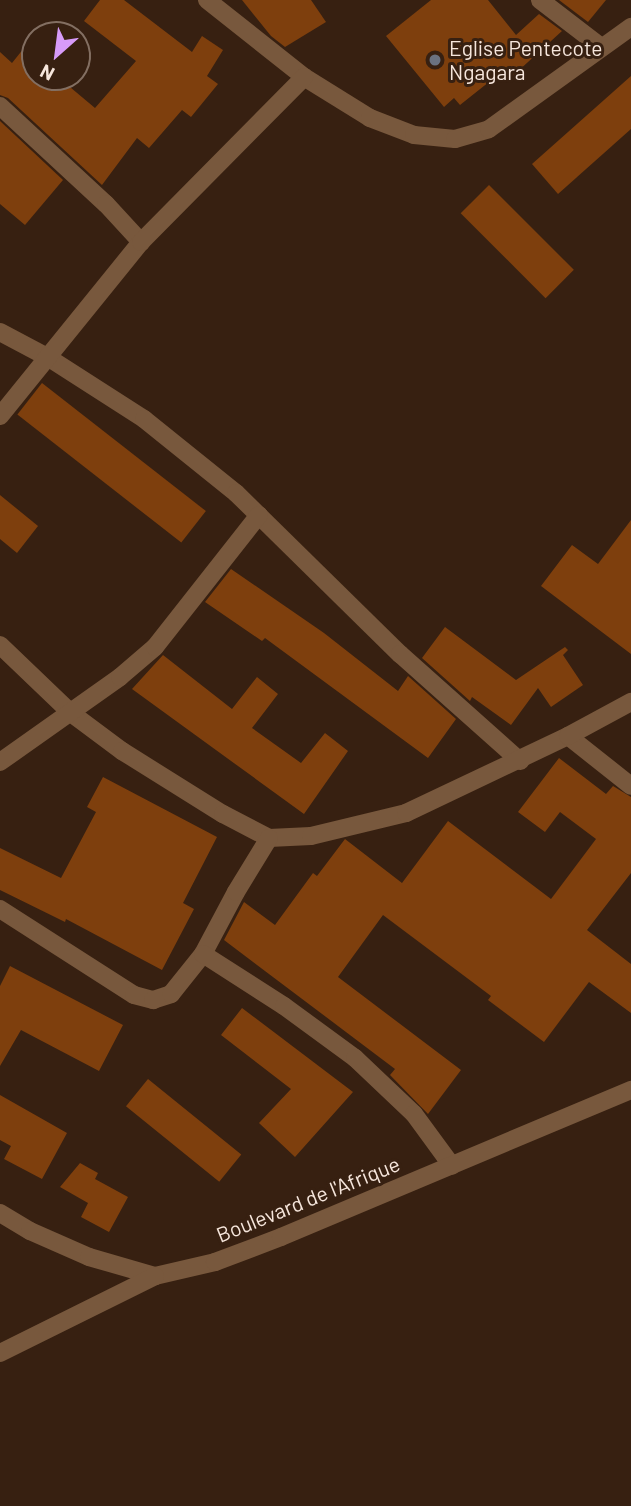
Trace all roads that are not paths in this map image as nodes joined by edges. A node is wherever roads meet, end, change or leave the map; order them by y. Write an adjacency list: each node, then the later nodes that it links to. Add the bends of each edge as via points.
1 (207, 0): 5 (street)
2 (540, 0): 4 (street)
3 (631, 27): 4 (street)
4 (601, 47): 5 (street, via 489,129 455,139 414,135 370,118)
5 (304, 77): 7 (street)
6 (0, 106): 7 (street)
7 (141, 242): 9 (street)
8 (0, 332): 9 (street)
9 (49, 358): 10 (street); 11 (street, via 144,419)
10 (0, 416)
11 (259, 515): 14 (street, via 155,647); 16 (street, via 400,654)
12 (0, 645): 14 (street)
13 (631, 702): 15 (street)
14 (71, 713): 17 (street); 19 (street, via 145,765)
15 (568, 736): 16 (street); 18 (street)
16 (520, 761): 19 (street, via 406,813 310,836)
17 (0, 762)
18 (631, 786)
19 (269, 838): 21 (street)
20 (0, 909): 21 (street, via 134,995 153,1000 171,994)
21 (204, 954): 23 (street, via 355,1058 414,1115)
22 (631, 1090): 23 (street, Boulevard de l'Afrique)
23 (452, 1166): 25 (street, Boulevard de l'Afrique, via 215,1262)
24 (0, 1213): 25 (street, Boulevard de l'Afrique, via 89,1257)
25 (155, 1276): 26 (street)
26 (0, 1353)

